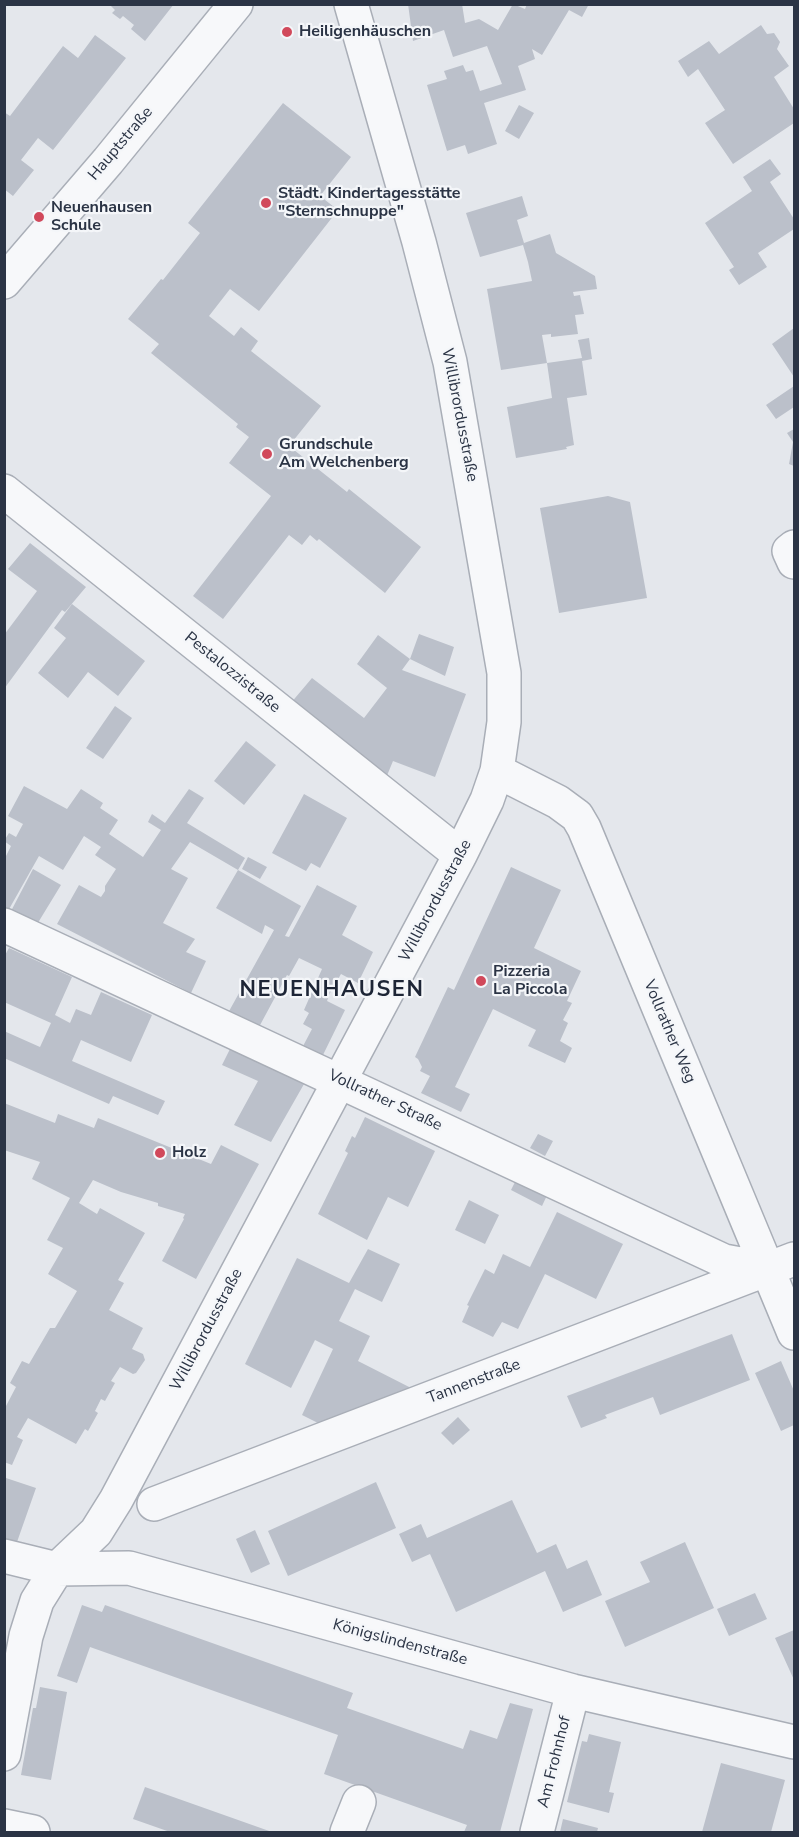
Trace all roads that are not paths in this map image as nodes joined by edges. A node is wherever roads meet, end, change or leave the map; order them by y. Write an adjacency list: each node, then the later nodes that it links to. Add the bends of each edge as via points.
1 (236, 4): 3 (street, Hauptstraße, via 108,161)
2 (351, 4): 5 (street, Willibrordusstraße, via 450,362 504,673 504,722)
3 (7, 275)
4 (4, 491): 6 (street, Pestalozzistraße)
5 (497, 771): 6 (street, Willibrordusstraße); 9 (street, Vollrather Weg, via 558,801 577,816 584,828)
6 (460, 855): 8 (street, Willibrordusstraße)
7 (4, 925): 8 (street, Vollrather Straße)
8 (341, 1081): 9 (street, Vollrather Straße, via 724,1261); 13 (street, Willibrordusstraße, via 116,1500 96,1532)
9 (781, 1264): 10 (street, Vollrather Weg); 11 (street, Tannenstraße)
10 (795, 1333)
11 (154, 1504)
12 (4, 1556): 13 (street, Königslindenstraße)
13 (57, 1569): 14 (street, Königslindenstraße, via 129,1568); 15 (street, Willibrordusstraße, via 31,1617)
14 (573, 1690): 16 (street, Königslindenstraße); 22 (street, Am Frohnhof)
15 (9, 1701): 17 (street, Willibrordusstraße)
16 (795, 1742)
17 (4, 1754)
18 (359, 1802): 21 (street)
19 (4, 1826): 20 (street)
20 (33, 1833)
21 (347, 1833)
22 (537, 1833)

